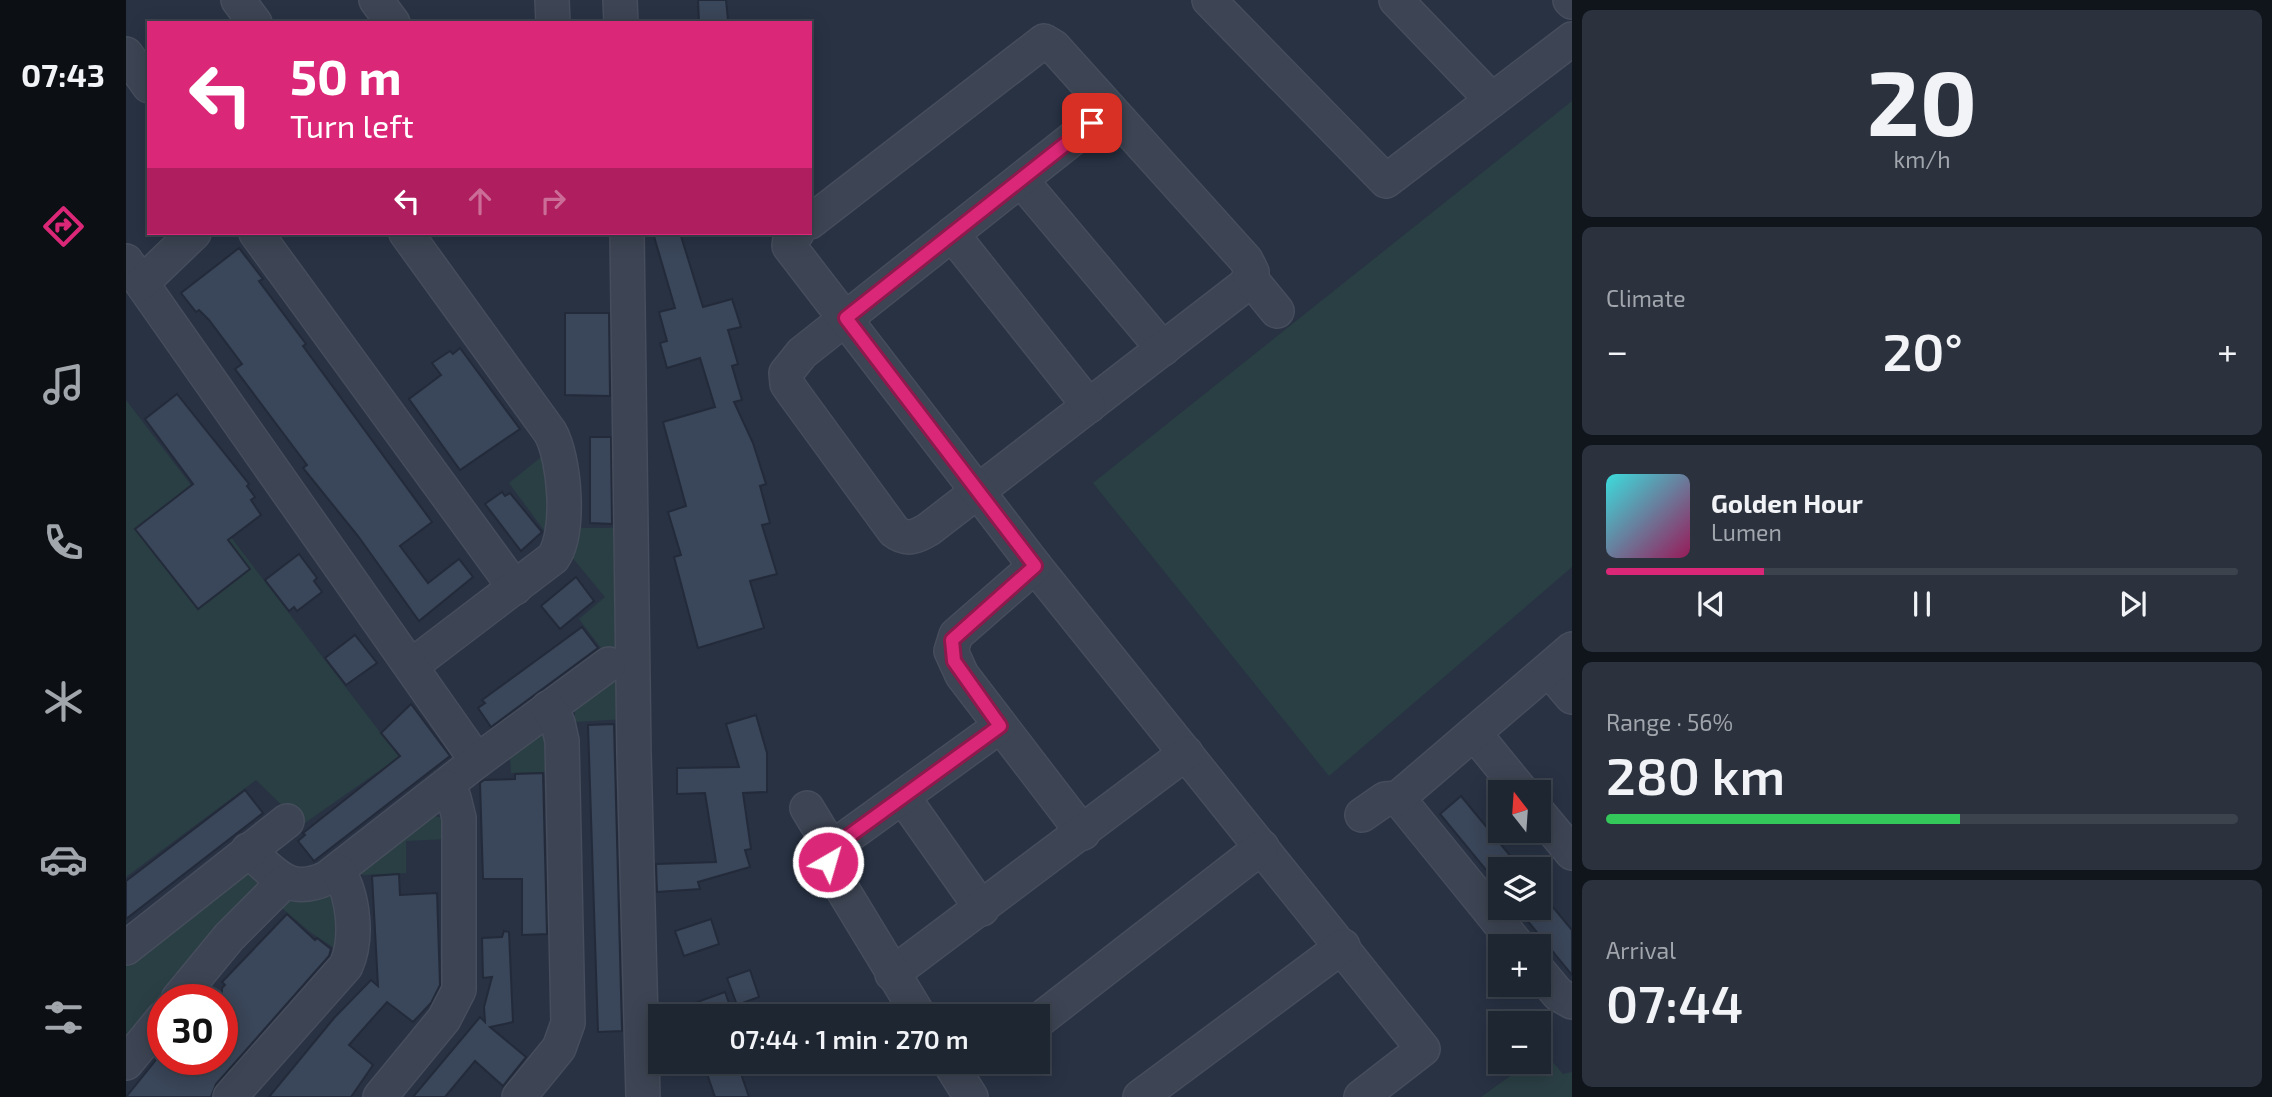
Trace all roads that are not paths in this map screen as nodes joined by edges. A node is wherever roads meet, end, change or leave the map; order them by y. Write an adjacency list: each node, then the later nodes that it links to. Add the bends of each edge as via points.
1 (238, 0): 8 (street)
2 (376, 0): 9 (street)
3 (552, 0): 10 (street)
4 (620, 0): 11 (street)
5 (1209, 0): 16 (street, via 1386,181)
6 (1396, 0): 16 (street)
7 (1068, 20): 13 (street)
8 (254, 21)
9 (392, 21)
10 (553, 21)
11 (621, 21)
12 (1572, 38): 16 (street)
13 (1041, 42): 17 (street, via 1050,43); 19 (street)
14 (126, 54): 15 (street)
15 (147, 83)
16 (1492, 100)
17 (1110, 109): 18 (street); 27 (street, via 1246,260)
18 (1021, 180): 20 (street); 30 (street)
19 (812, 220)
20 (952, 234): 29 (street); 31 (street)
21 (191, 235): 26 (street)
22 (257, 235): 34 (street)
23 (627, 235): 74 (street)
24 (794, 235): 29 (street, via 789,246)
25 (418, 237): 34 (street, via 560,453 559,547 548,563)
26 (134, 272): 37 (street)
27 (1250, 278): 28 (street); 30 (street)
28 (1276, 311)
29 (846, 318): 32 (street); 32 (street, via 792,363 786,373 787,384 894,531 902,538 920,534)
30 (1163, 349): 31 (street)
31 (1089, 405): 32 (street)
32 (977, 491): 33 (street)
33 (1035, 566): 40 (street, via 952,640 954,661); 42 (street)
34 (515, 588): 37 (street)
35 (1560, 659): 38 (street); 41 (street)
36 (609, 664): 39 (street)
37 (411, 666): 43 (street)
38 (1572, 697)
39 (548, 708): 43 (street); 73 (street, via 562,741 568,1023 559,1048)
40 (1000, 726): 46 (street); 52 (street)
41 (1474, 733): 44 (street); 47 (street)
42 (1185, 753): 52 (street); 53 (street)
43 (477, 761): 45 (street)
44 (1512, 780)
45 (445, 787): 57 (street); 72 (street, via 460,818 461,981 457,999 444,1019)
46 (903, 797): 54 (street); 59 (street)
47 (1398, 798): 49 (street, via 1385,799); 60 (street)
48 (807, 808): 54 (street)
49 (1362, 815)
50 (287, 821): 55 (street)
51 (1551, 828): 56 (street)
52 (1083, 833): 59 (street)
53 (1262, 847): 61 (street); 68 (street)
54 (832, 849): 63 (street, via 828,862 832,872)
55 (248, 850): 58 (street); 62 (street)
56 (1572, 853)
57 (338, 871): 58 (street, via 306,886); 71 (street, via 349,893 352,934 346,966)
58 (284, 882): 64 (street)
59 (982, 909): 63 (street)
60 (1509, 934)
61 (1343, 946): 75 (street); 76 (street, via 1423,1049)
62 (126, 948)
63 (892, 974): 67 (street)
64 (190, 984)
65 (1551, 986): 66 (street)
66 (1572, 1002)
67 (912, 1004)
68 (1050, 1012)
69 (147, 1037): 70 (street)
70 (126, 1063)
71 (230, 1097)
72 (380, 1097)
73 (519, 1097)
74 (643, 1097)
75 (1140, 1097)
76 (1362, 1097)

